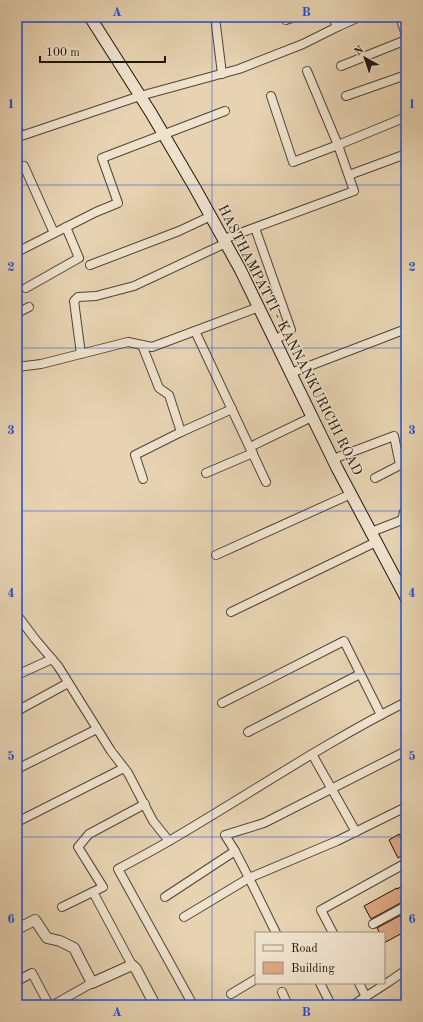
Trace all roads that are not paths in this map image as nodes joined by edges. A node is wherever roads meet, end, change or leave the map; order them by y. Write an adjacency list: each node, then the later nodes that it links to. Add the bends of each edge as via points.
1 (90, 17): 13 (main road, HASTHAMPATTI - KANNANKURICHI ROAD)
2 (215, 17): 11 (street)
3 (333, 17): 6 (street)
4 (359, 17): 6 (street)
5 (400, 17): 7 (street)
6 (337, 27): 11 (street, via 302,44)
7 (406, 32)
8 (406, 40): 9 (street)
9 (341, 66)
10 (307, 71): 20 (street)
11 (222, 74): 13 (street)
12 (406, 75): 15 (street)
13 (140, 96): 18 (street, via 21,136); 19 (main road, HASTHAMPATTI - KANNANKURICHI ROAD)
14 (271, 96): 20 (street, via 293,162)
15 (346, 96)
16 (225, 111): 19 (street)
17 (406, 117): 20 (street)
18 (17, 128)
19 (164, 135): 24 (main road, HASTHAMPATTI - KANNANKURICHI ROAD); 25 (street, via 102,158 118,202)
20 (338, 145): 23 (street)
21 (406, 154): 23 (street)
22 (24, 166): 27 (street)
23 (349, 175): 26 (street, via 354,191)
24 (211, 216): 28 (main road, HASTHAMPATTI - KANNANKURICHI ROAD); 30 (street)
25 (66, 227): 27 (street); 31 (street, via 79,258)
26 (255, 228): 28 (street); 37 (street, via 291,330)
27 (54, 233): 29 (street)
28 (225, 241): 33 (main road, HASTHAMPATTI - KANNANKURICHI ROAD); 39 (street, via 134,286 96,296 78,297 74,301)
29 (17, 252)
30 (90, 265)
31 (26, 288)
32 (29, 307): 34 (street)
33 (259, 307): 36 (street); 37 (main road, HASTHAMPATTI - KANNANKURICHI ROAD)
34 (17, 314)
35 (406, 329): 41 (street)
36 (195, 331): 38 (street, via 152,347); 42 (street)
37 (275, 340): 41 (main road, HASTHAMPATTI - KANNANKURICHI ROAD)
38 (142, 345): 39 (street, via 128,342); 44 (street, via 159,388 169,395)
39 (81, 354): 40 (street)
40 (17, 367)
41 (291, 373): 43 (main road, HASTHAMPATTI - KANNANKURICHI ROAD)
42 (232, 409): 44 (street); 45 (street)
43 (312, 417): 45 (street); 46 (main road, HASTHAMPATTI - KANNANKURICHI ROAD)
44 (181, 432): 49 (street, via 135,455)
45 (251, 450): 48 (street); 51 (street)
46 (333, 459): 47 (street, via 394,436); 52 (main road, HASTHAMPATTI - KANNANKURICHI ROAD)
47 (403, 464): 50 (street)
48 (206, 473)
49 (143, 478)
50 (375, 478)
51 (266, 482)
52 (351, 494): 55 (main road, HASTHAMPATTI - KANNANKURICHI ROAD); 56 (street)
53 (406, 511): 54 (street)
54 (404, 522): 55 (street)
55 (373, 537): 57 (main road, HASTHAMPATTI - KANNANKURICHI ROAD); 58 (street)
56 (216, 555)
57 (406, 598)
58 (231, 612)
59 (17, 615): 60 (street)
60 (52, 659): 62 (street); 63 (street)
61 (360, 674): 65 (street, via 344,641); 67 (street); 69 (street)
62 (17, 675)
63 (68, 683): 66 (street); 68 (street)
64 (406, 702): 67 (street)
65 (222, 703)
66 (17, 711)
67 (381, 715): 71 (street)
68 (97, 729): 72 (street); 73 (street)
69 (248, 732)
70 (406, 751): 74 (street)
71 (312, 754): 74 (street); 79 (street)
72 (124, 768): 75 (street); 77 (street)
73 (17, 769)
74 (332, 788): 78 (street); 80 (street, via 264,823 225,835)
75 (144, 804): 79 (street); 83 (street, via 89,834 78,847 103,887)
76 (406, 807): 78 (street)
77 (17, 822)
78 (356, 832): 82 (street)
79 (169, 841): 105 (street, via 118,869)
80 (236, 851): 82 (street); 84 (street)
81 (406, 863): 91 (street, via 321,910)
82 (249, 878): 87 (street); 90 (street)
83 (93, 892): 86 (street); 92 (street)
84 (165, 897)
85 (406, 906): 88 (street)
86 (62, 907)
87 (184, 917)
88 (373, 924)
89 (17, 929): 96 (street, via 35,920 47,938 74,948)
90 (276, 932)
91 (332, 932)
92 (132, 965): 96 (street); 104 (street)
93 (406, 970): 101 (street)
94 (255, 980): 100 (street)
95 (17, 981): 102 (street, via 32,973)
96 (92, 983): 103 (street)
97 (320, 984): 107 (street)
98 (360, 984): 101 (street)
99 (282, 992): 106 (street)
100 (231, 994)
101 (366, 997): 108 (street)
102 (49, 1005)
103 (53, 1005)
104 (155, 1005)
105 (193, 1005)
106 (288, 1005)
107 (331, 1005)
108 (353, 1005)

